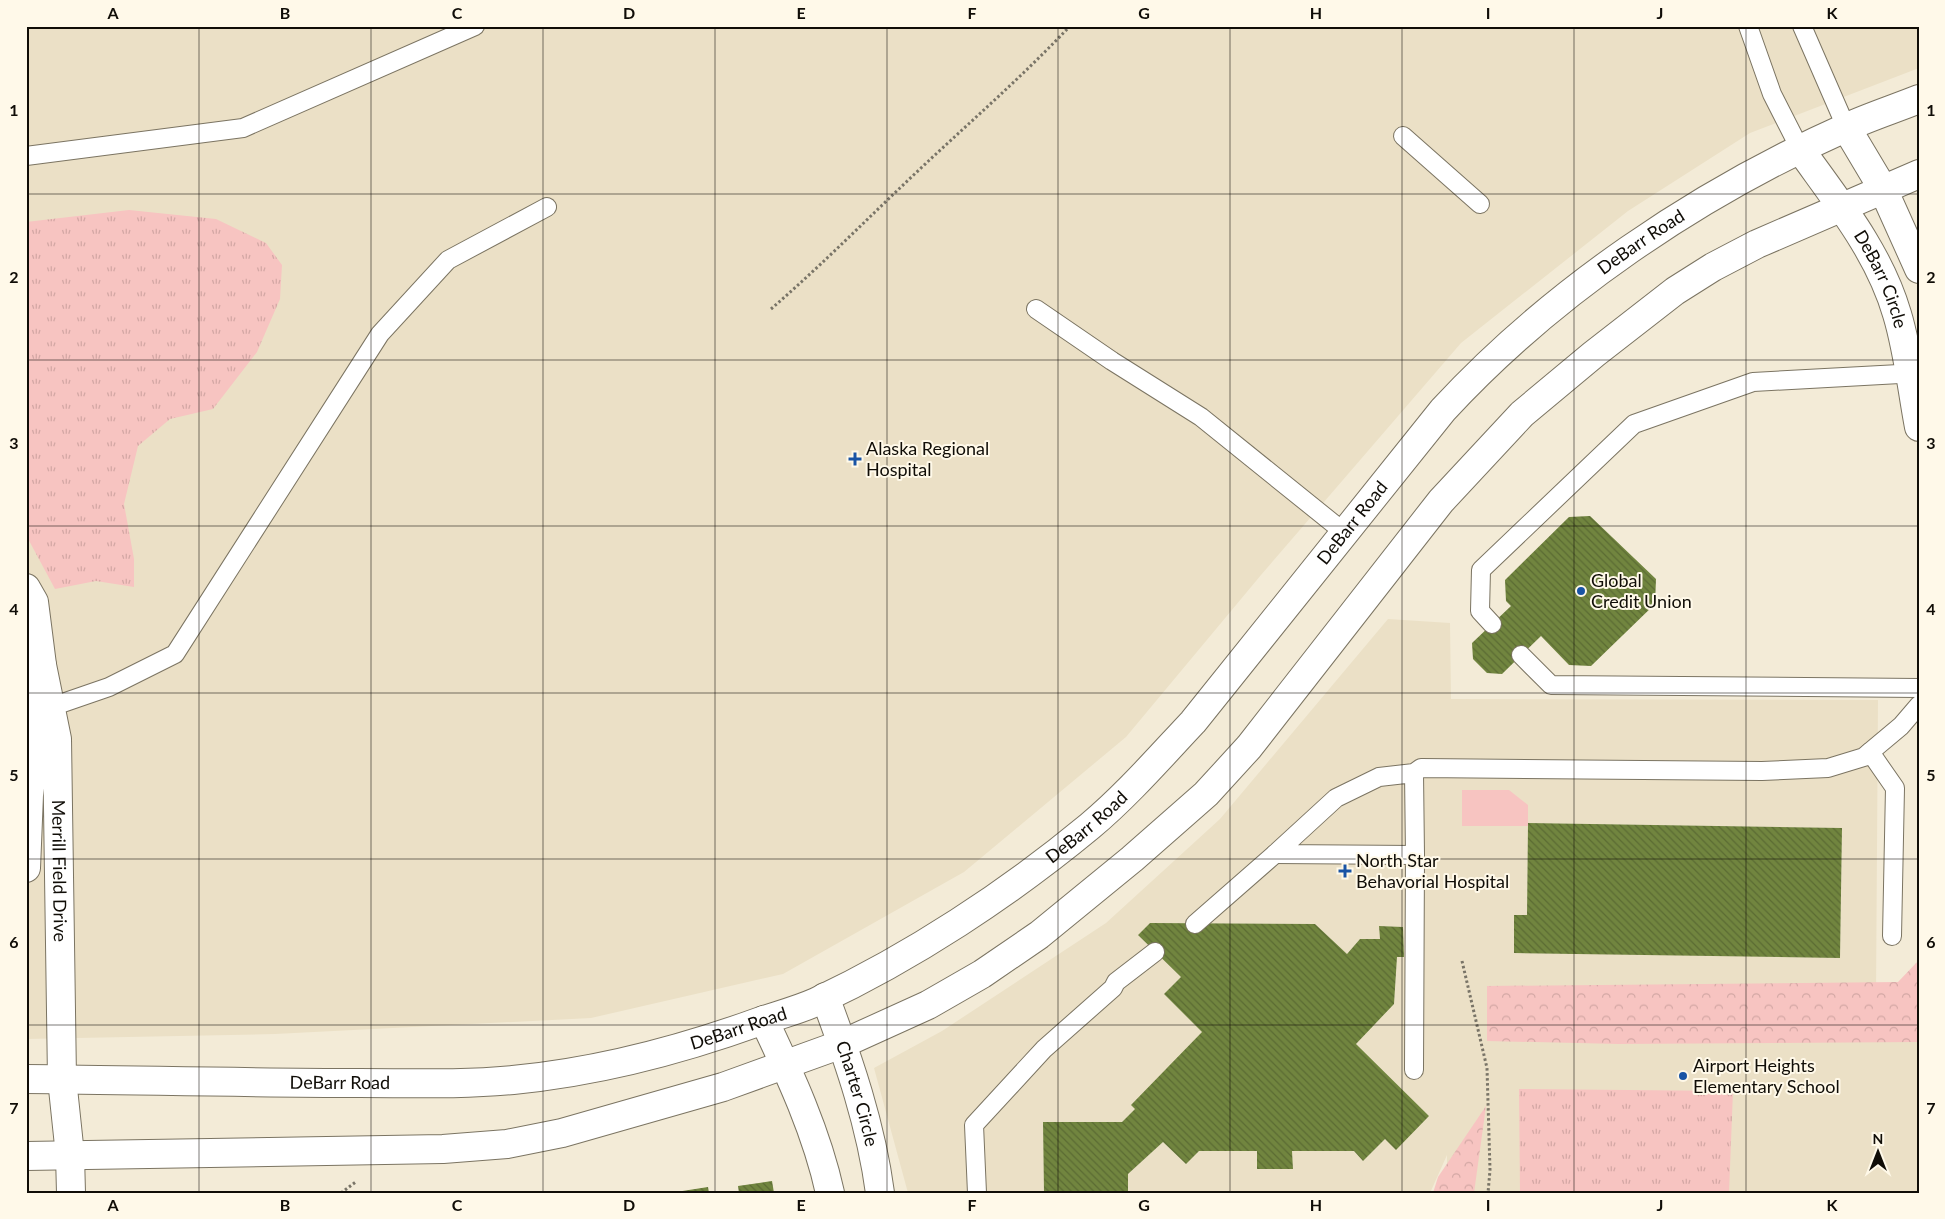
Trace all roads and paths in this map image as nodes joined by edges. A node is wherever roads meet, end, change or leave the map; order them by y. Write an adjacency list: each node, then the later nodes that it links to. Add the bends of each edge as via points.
1 (474, 26): 9 (lane, via 243,128)
2 (1070, 26): 16 (path, via 1026,72)
3 (1748, 26): 8 (lane, via 1772,94)
4 (1802, 26): 6 (lane)
5 (1919, 99): 6 (main road, DeBarr Road)
6 (1846, 127): 8 (main road, DeBarr Road); 11 (main road)
7 (1404, 136): 12 (lane)
8 (1800, 150): 14 (main road, DeBarr Circle); 20 (main road, DeBarr Road, via 1685,214 1542,314 1481,369 1443,410)
9 (26, 156)
10 (1919, 174): 11 (main road)
11 (1883, 189): 14 (main road); 15 (main road)
12 (1480, 204)
13 (547, 207): 27 (lane, via 448,260 380,334 175,654 109,687)
14 (1841, 207): 18 (main road, DeBarr Circle, via 1871,252 1884,281); 39 (main road, via 1757,244 1675,291 1522,414 1441,501 1249,747 1206,794 1039,934 982,974 928,1005)
15 (1919, 269)
16 (771, 309)
17 (1036, 309): 20 (lane, via 1201,417)
18 (1914, 373): 19 (main road, DeBarr Circle); 22 (lane, via 1753,382 1634,424 1481,570 1480,611)
19 (1919, 427)
20 (1345, 533): 37 (main road, DeBarr Road, via 1194,722 1092,824 955,924 886,966)
21 (26, 588): 24 (main road, Merrill Field Drive, via 34,602)
22 (1492, 624)
23 (1521, 655): 25 (lane, via 1551,685)
24 (42, 665): 27 (main road, Merrill Field Drive); 32 (main road, Merrill Field Drive)
25 (1919, 688)
26 (1919, 705): 28 (lane, via 1901,726)
27 (50, 707): 43 (main road, Merrill Field Drive, via 57,739)
28 (1870, 752): 29 (lane, via 1864,757 1828,768 1421,768); 34 (lane, via 1895,788)
29 (1414, 773): 30 (lane, via 1379,777 1336,798); 31 (lane)
30 (1275, 854): 31 (lane); 33 (lane)
31 (1415, 855): 41 (lane)
32 (26, 868)
33 (1195, 924)
34 (1892, 936)
35 (1155, 952): 51 (lane, via 1116,982 1044,1049 974,1124)
36 (1462, 961): 52 (path, via 1487,1068)
37 (825, 997): 38 (main road, DeBarr Road); 39 (main road, Charter Circle)
38 (764, 1020): 40 (main road); 43 (main road, DeBarr Road, via 657,1055 513,1080 270,1083)
39 (842, 1044): 40 (main road); 50 (main road, Charter Circle, via 871,1137)
40 (786, 1064): 44 (main road, via 662,1105 562,1133 507,1144 443,1149); 49 (main road)
41 (1414, 1070)
42 (26, 1079): 43 (main road, DeBarr Road)
43 (62, 1079): 44 (main road, Merrill Field Drive)
44 (70, 1155): 45 (main road); 47 (main road, Merrill Field Drive)
45 (26, 1156)
46 (360, 1179): 48 (path)
47 (71, 1193)
48 (341, 1193)
49 (830, 1193)
50 (880, 1193)
51 (977, 1193)
52 (1488, 1193)

